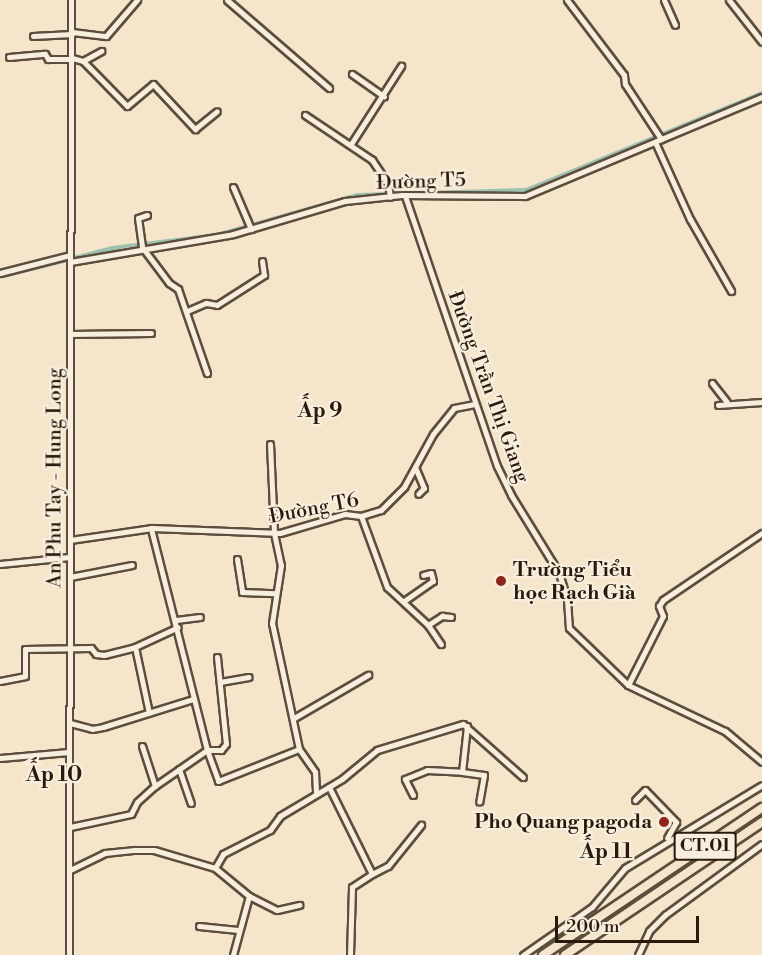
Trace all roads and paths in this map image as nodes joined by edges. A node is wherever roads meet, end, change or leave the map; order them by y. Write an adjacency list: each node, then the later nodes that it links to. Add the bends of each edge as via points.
1 (71, 0): 8 (street, An Phu Tay - Hung Long)
2 (136, 0): 8 (street, via 106,36)
3 (227, 0): 17 (street)
4 (567, 0): 22 (street, via 624,75 625,84)
5 (664, 0): 7 (street)
6 (729, 0): 10 (street)
7 (675, 25)
8 (72, 33): 9 (street); 13 (street, An Phu Tay - Hung Long)
9 (33, 36)
10 (762, 42)
11 (101, 51): 14 (street)
12 (9, 57): 13 (street, via 45,54 48,59)
13 (72, 59): 14 (street); 31 (street, An Phu Tay - Hung Long)
14 (83, 61): 20 (street, via 127,106 153,84 195,129)
15 (401, 66): 18 (street)
16 (352, 74): 18 (street)
17 (329, 88)
18 (384, 96): 24 (street)
19 (762, 97): 22 (street, Đường T5)
20 (217, 111)
21 (305, 115): 24 (street)
22 (660, 136): 23 (street, Đường T5)
23 (655, 142): 27 (street, Đường T5, via 525,196); 34 (street, via 690,219)
24 (351, 144): 26 (street, via 378,167)
25 (233, 188): 29 (street)
26 (390, 194): 27 (street, Đường T5); 29 (street, Đường T5, via 345,201)
27 (405, 196): 42 (street, Đường Trần Thị Giang)
28 (147, 215): 30 (street, via 138,218)
29 (250, 226): 30 (street, Đường T5)
30 (141, 244): 31 (street, Đường T5); 35 (street, via 169,283 176,286)
31 (70, 257): 33 (street, Đường T5); 37 (street, An Phu Tay - Hung Long)
32 (262, 261): 35 (street, via 264,275 217,305 206,303)
33 (0, 273)
34 (731, 291)
35 (187, 311): 38 (street)
36 (151, 333): 37 (street)
37 (70, 334): 51 (street, An Phu Tay - Hung Long)
38 (207, 373)
39 (712, 383): 40 (street)
40 (727, 402): 41 (street); 43 (street)
41 (762, 402)
42 (474, 404): 45 (street, Đường T6, via 454,408); 73 (street, Đường Trần Thị Giang, via 511,495 559,573 567,600 569,628)
43 (718, 405)
44 (270, 444): 49 (street)
45 (415, 467): 46 (street, via 423,488); 47 (street, Đường T6, via 405,487 381,510)
46 (418, 494)
47 (361, 516): 49 (street, Đường T6, via 345,514); 59 (street, via 385,582)
48 (151, 528): 49 (street, Đường T6); 51 (street, Đường T6); 62 (street)
49 (274, 533): 58 (street, via 281,565)
50 (762, 533): 73 (street, via 663,600 659,606 663,616)
51 (70, 540): 52 (street, An Phu Tay - Hung Long)
52 (70, 557): 54 (street); 57 (street, An Phu Tay - Hung Long)
53 (237, 559): 58 (street, via 242,592)
54 (0, 564)
55 (132, 565): 57 (street)
56 (423, 575): 59 (street, via 431,573 433,581)
57 (70, 577): 67 (street, An Phu Tay - Hung Long)
58 (275, 592): 76 (street, via 273,623)
59 (404, 601): 63 (street)
60 (200, 617): 62 (street)
61 (451, 617): 63 (street, via 442,616)
62 (176, 620): 64 (street)
63 (428, 625): 65 (street)
64 (178, 627): 66 (street); 74 (street)
65 (441, 644)
66 (135, 646): 67 (street, via 99,655 91,648); 75 (street)
67 (70, 650): 71 (street, via 25,649 24,676); 77 (street, An Phu Tay - Hung Long)
68 (217, 657): 72 (street)
69 (368, 675): 76 (street)
70 (249, 677): 72 (street)
71 (0, 681)
72 (220, 682): 81 (street, via 226,744 220,750)
73 (628, 684): 84 (street, Đường Trần Thị Giang, via 725,731)
74 (193, 699): 75 (street); 81 (street)
75 (149, 713): 77 (street, via 92,729)
76 (294, 718): 80 (street)
77 (70, 723): 82 (street, An Phu Tay - Hung Long)
78 (466, 725): 86 (street); 87 (street); 90 (street, via 377,750)
79 (142, 746): 89 (street)
80 (299, 749): 81 (street, via 220,783); 91 (street, via 315,772)
81 (207, 750): 85 (street)
82 (69, 752): 83 (street); 99 (street, An Phu Tay - Hung Long)
83 (0, 758)
84 (762, 762)
85 (179, 769): 89 (street); 95 (street)
86 (462, 772): 92 (street, via 427,770 405,779); 94 (street, via 484,775)
87 (522, 777)
88 (762, 785): 100 (street)
89 (155, 786): 99 (street, via 137,802 131,814)
90 (329, 787): 91 (street); 104 (street)
91 (316, 794): 102 (street, via 280,816 270,830 223,854)
92 (413, 795)
93 (635, 800): 100 (street, via 645,790 676,822)
94 (479, 802)
95 (190, 803)
96 (762, 807): 113 (highway, CT.01)
97 (762, 822): 114 (highway, CT.01)
98 (421, 825): 104 (street, via 388,866)
99 (70, 827): 103 (street, An Phu Tay - Hung Long)
100 (667, 839): 112 (street, via 619,873 592,907)
101 (762, 844): 115 (street, via 665,915 649,931)
102 (214, 868): 103 (street, via 154,850 135,850 105,853); 105 (street)
103 (70, 870): 109 (street, An Phu Tay - Hung Long)
104 (372, 874): 111 (street, via 352,887)
105 (249, 896): 106 (street, via 277,910); 108 (street)
106 (299, 905)
107 (199, 926): 108 (street)
108 (238, 930): 110 (street)
109 (69, 955)
110 (233, 955)
111 (350, 955)
112 (523, 955)
113 (543, 955)
114 (565, 955)
115 (638, 955)

